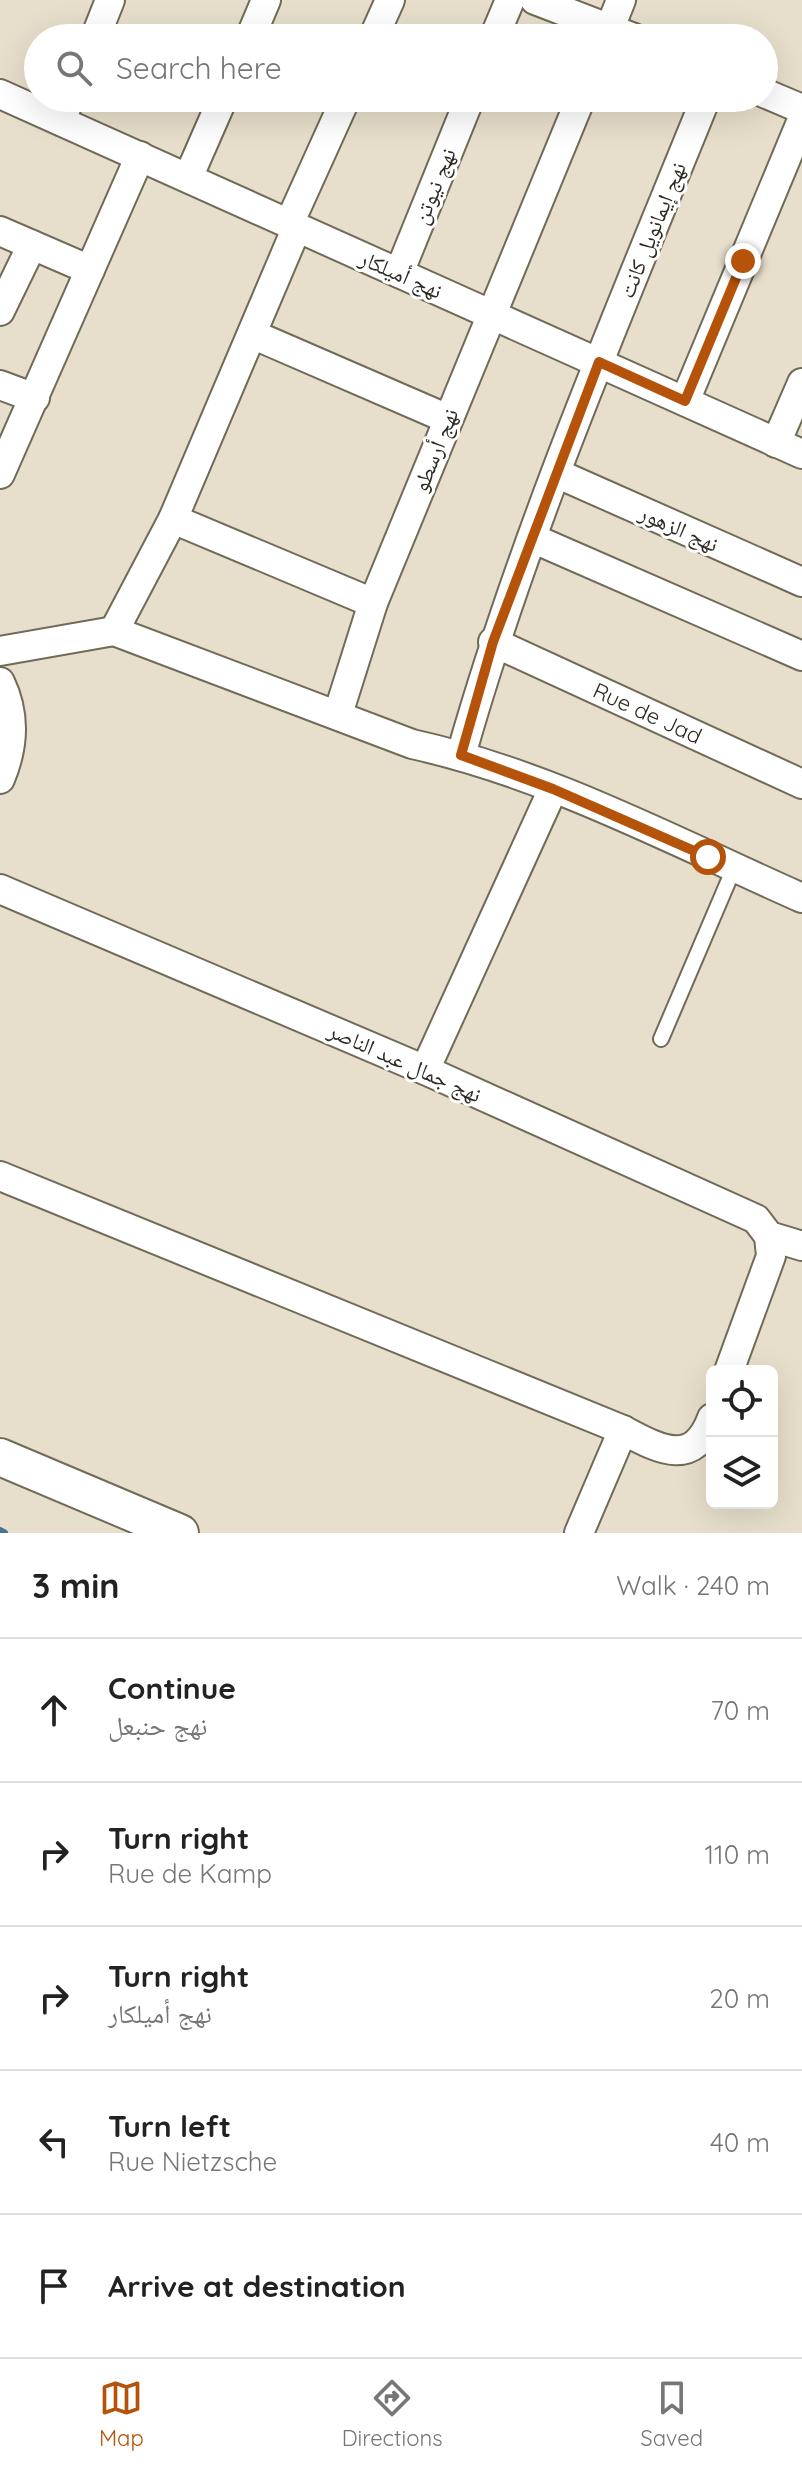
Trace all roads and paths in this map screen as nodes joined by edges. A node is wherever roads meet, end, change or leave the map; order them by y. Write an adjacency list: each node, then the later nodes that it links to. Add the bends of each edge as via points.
1 (110, 0): 7 (street)
2 (266, 0): 8 (street)
3 (390, 0): 9 (street)
4 (510, 0): 10 (street)
5 (535, 0): 11 (street)
6 (621, 0): 12 (street)
7 (101, 24)
8 (256, 24)
9 (379, 24)
10 (500, 24)
11 (591, 24)
12 (618, 24)
13 (0, 94): 15 (street, نهج أميلكار)
14 (778, 99): 16 (street)
15 (24, 100)
16 (802, 109)
17 (69, 112): 24 (street, نهج أميلكار)
18 (217, 112): 25 (street)
19 (340, 112): 26 (street)
20 (464, 112): 30 (street, نهج نيوتن)
21 (575, 112): 32 (street, نهج أرسطو)
22 (700, 112): 34 (street, نهج إيمانويل كانت)
23 (802, 120): 38 (street)
24 (140, 156): 25 (street, نهج أميلكار); 29 (street)
25 (188, 178): 26 (street, نهج أميلكار)
26 (293, 226): 30 (street, نهج أميلكار); 33 (street)
27 (0, 231): 28 (street)
28 (32, 245): 29 (street); 31 (street)
29 (90, 270): 37 (street)
30 (399, 273): 32 (street, نهج أميلكار)
31 (0, 311)
32 (490, 314): 34 (street, نهج أميلكار); 39 (street, نهج أرسطو)
33 (252, 334): 39 (street); 43 (street)
34 (599, 362): 38 (street, نهج أميلكار); 41 (street, نهج إيمانويل كانت)
35 (802, 383): 40 (street)
36 (0, 385): 37 (street)
37 (35, 398): 42 (street)
38 (685, 401): 40 (street, نهج أميلكار)
39 (448, 419): 46 (street, نهج أرسطو)
40 (789, 448)
41 (556, 473): 44 (street, نهج إيمانويل كانت); 45 (street, نهج الزهور)
42 (0, 475)
43 (173, 519): 46 (street); 47 (street)
44 (532, 538): 48 (street, نهج إيمانويل كانت); 50 (street)
45 (802, 582)
46 (373, 603): 52 (street, نهج أرسطو)
47 (114, 631): 49 (street); 52 (street)
48 (493, 642): 53 (street, نهج إيمانويل كانت); 55 (street, Rue de Jad)
49 (0, 651)
50 (802, 656)
51 (0, 682): 54 (street, via 11,709 12,752)
52 (338, 714): 53 (street, via 412,744)
53 (461, 755): 56 (street)
54 (0, 779)
55 (802, 784)
56 (553, 789): 57 (street); 61 (street)
57 (734, 868): 59 (street); 60 (lane)
58 (0, 889): 61 (street, نهج جمال عبد الناصر)
59 (802, 898)
60 (661, 1039)
61 (425, 1070): 63 (street, نهج جمال عبد الناصر, via 756,1219)
62 (0, 1176): 66 (street)
63 (769, 1236): 64 (street, نهج جمال عبد الناصر); 65 (street, via 771,1256)
64 (802, 1246)
65 (731, 1365)
66 (623, 1430): 67 (street, via 662,1450 685,1450); 70 (street)
67 (706, 1434)
68 (0, 1457): 69 (street)
69 (180, 1533)
70 (579, 1533)

